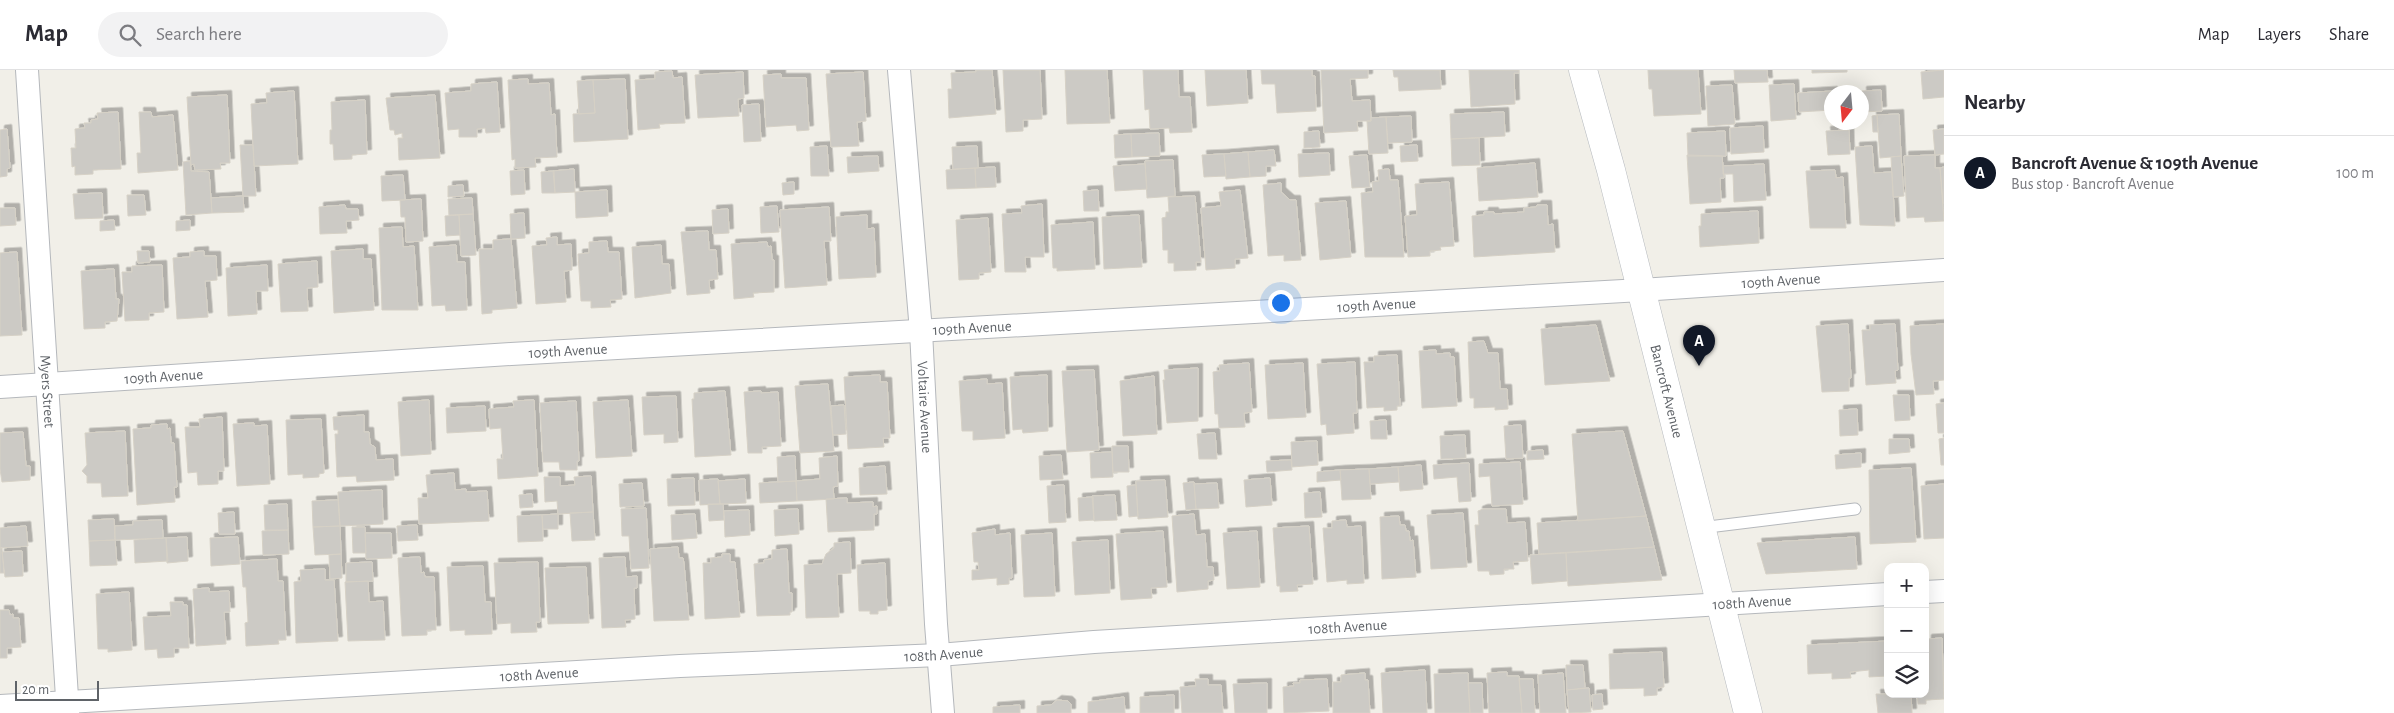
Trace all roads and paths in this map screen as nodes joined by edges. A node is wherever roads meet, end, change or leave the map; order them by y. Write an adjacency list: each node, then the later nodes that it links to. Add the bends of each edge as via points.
1 (27, 70): 7 (street, Myers Street)
2 (899, 70): 6 (street, Voltaire Avenue)
3 (1583, 70): 5 (main road, Bancroft Avenue)
4 (1944, 270): 5 (street, 109th Avenue)
5 (1640, 290): 6 (street, 109th Avenue); 10 (main road, Bancroft Avenue)
6 (921, 331): 7 (street, 109th Avenue); 15 (street, Voltaire Avenue)
7 (47, 384): 8 (street, 109th Avenue); 17 (street, Myers Street)
8 (0, 387)
9 (1855, 508): 10 (lane)
10 (1700, 528): 14 (main road, Bancroft Avenue)
11 (1944, 591): 12 (street)
12 (1929, 592)
13 (1884, 594): 14 (street, 108th Avenue)
14 (1720, 605): 15 (street, 108th Avenue, via 1094,642); 19 (main road, Bancroft Avenue)
15 (938, 655): 17 (street, 108th Avenue, via 680,666); 18 (street, Voltaire Avenue)
16 (0, 706): 17 (street, 108th Avenue)
17 (68, 708)
18 (943, 713)
19 (1748, 713)

